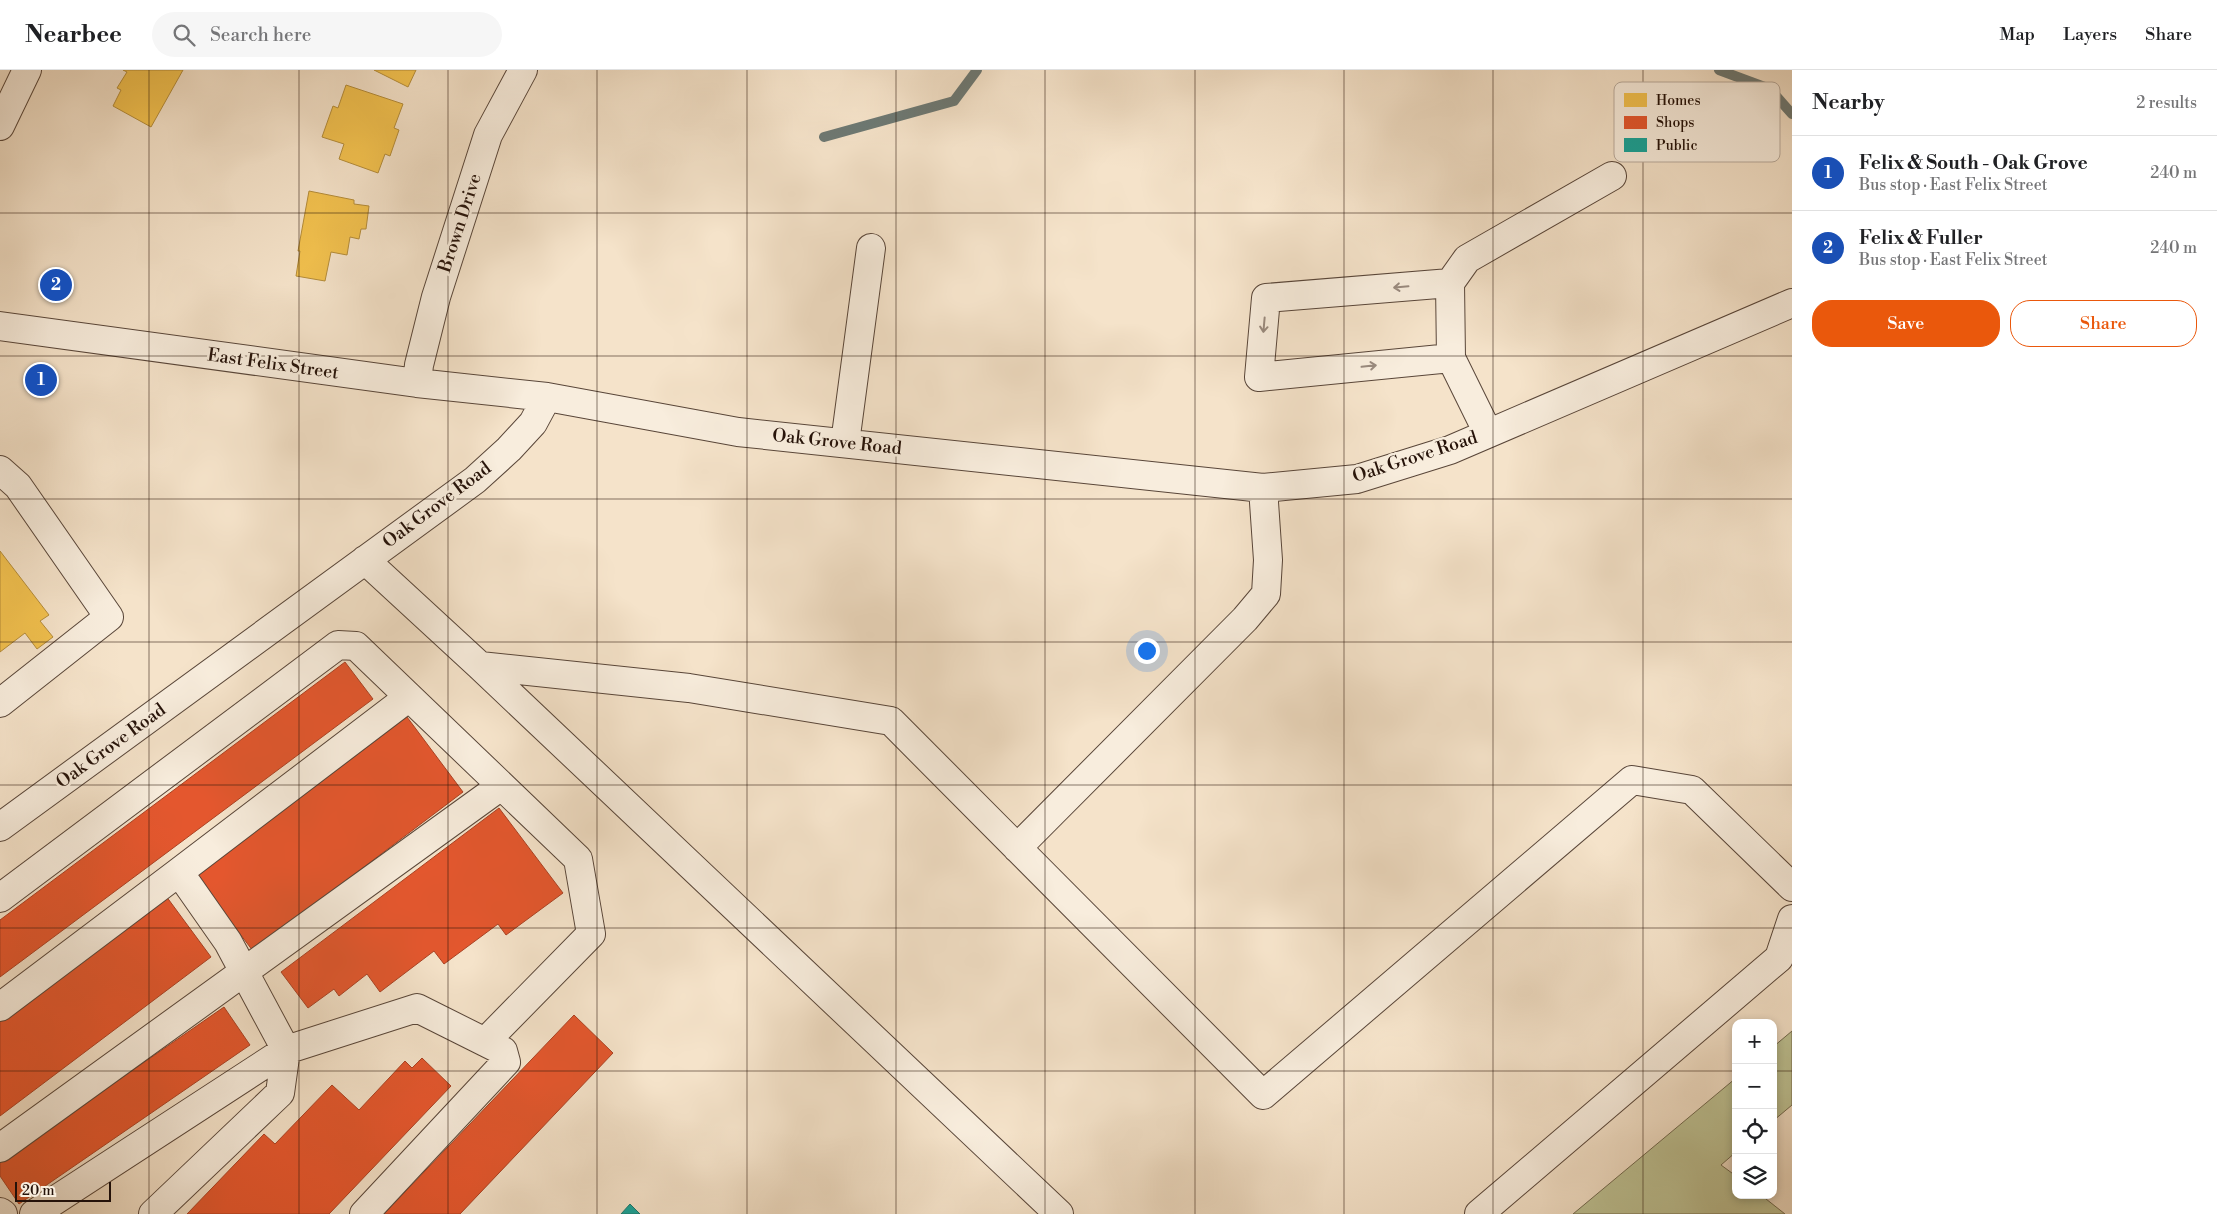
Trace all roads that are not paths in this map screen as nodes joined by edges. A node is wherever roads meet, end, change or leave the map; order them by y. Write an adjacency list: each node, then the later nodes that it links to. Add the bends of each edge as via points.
1 (27, 70): 3 (street)
2 (524, 70): 10 (street, Brown Drive, via 488,136 436,297)
3 (0, 126)
4 (1612, 176): 6 (street, via 1467,259)
5 (871, 248): 13 (street)
6 (1450, 283): 9 (street); 9 (street, one-way to 9, via 1266,298 1259,377)
7 (1792, 304): 12 (street, Oak Grove Road)
8 (0, 326): 10 (street, East Felix Street)
9 (1451, 358): 12 (street)
10 (417, 383): 11 (street, East Felix Street)
11 (547, 396): 13 (street, Oak Grove Road, via 738,432); 16 (street, Oak Grove Road, via 533,423 475,480)
12 (1488, 433): 15 (street, Oak Grove Road, via 1450,450 1357,479)
13 (845, 443): 15 (street, Oak Grove Road)
14 (0, 470): 19 (street, via 18,486 109,617)
15 (1264, 488): 22 (street, via 1268,560 1266,594 1245,619)
16 (365, 560): 17 (street); 21 (street, Oak Grove Road)
17 (480, 666): 22 (street, via 689,688 891,721); 37 (street)
18 (409, 697): 20 (street); 23 (street); 25 (street, via 356,646 338,645)
19 (0, 703)
20 (501, 786): 27 (street); 29 (street, via 578,859 591,934)
21 (0, 827)
22 (1017, 848): 24 (street, via 1263,1095 1632,780 1692,790)
23 (179, 872): 27 (street, via 228,942); 28 (street)
24 (1792, 887)
25 (0, 898)
26 (1792, 918): 38 (street, via 1779,958)
27 (244, 973): 30 (street); 31 (street)
28 (0, 1007)
29 (486, 1042): 30 (street, via 417,1008); 36 (street, via 503,1051 506,1062)
30 (286, 1050): 34 (street); 35 (street, via 280,1093)
31 (0, 1148)
32 (0, 1212): 33 (street)
33 (4, 1214)
34 (34, 1214)
35 (153, 1214)
36 (364, 1214)
37 (1059, 1214)
38 (1479, 1214)

